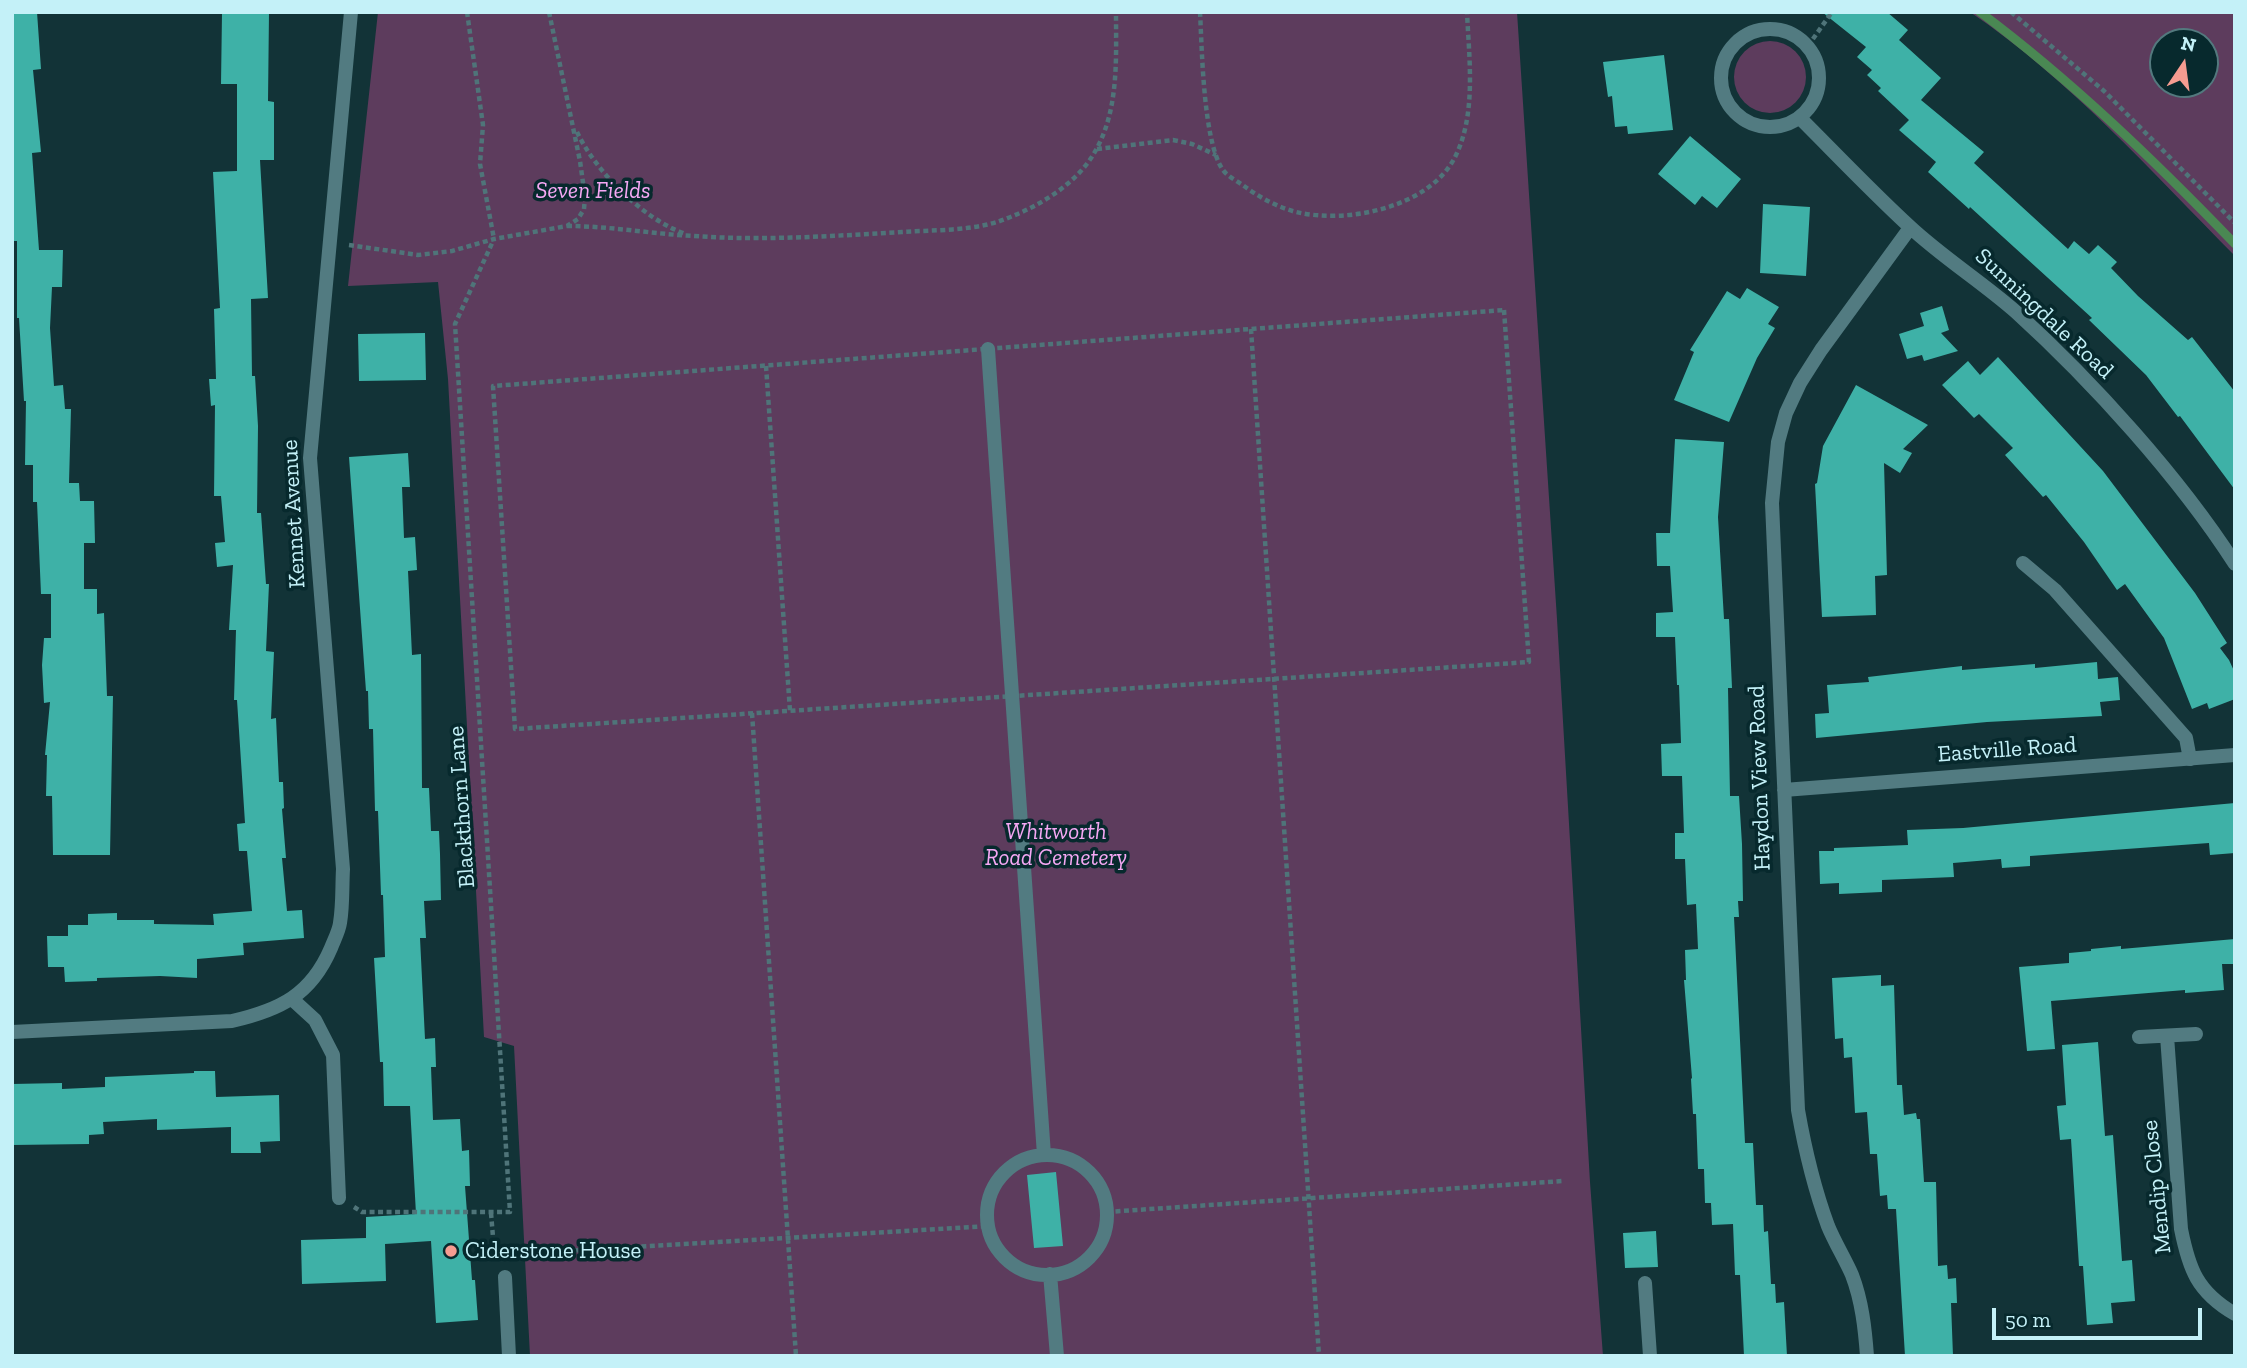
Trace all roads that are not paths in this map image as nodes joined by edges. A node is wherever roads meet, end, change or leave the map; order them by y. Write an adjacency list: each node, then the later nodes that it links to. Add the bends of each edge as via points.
1 (351, 12): 10 (street, Kennet Avenue, via 310,457 342,907 340,926 327,956 312,982)
2 (1800, 118): 2 (street, via 1813,103 1819,84 1819,68 1808,46 1783,30 1758,30 1733,45 1725,58 1721,87 1735,113 1748,122 1772,127); 3 (street, Sunningdale Road)
3 (1910, 228): 6 (street, Sunningdale Road, via 2016,312 2072,367 2181,490); 9 (street, Haydon View Road, via 1814,361 1786,413 1778,442 1772,503)
4 (988, 349): 15 (street)
5 (2023, 563): 8 (street, via 2055,590 2186,738)
6 (2235, 564)
7 (2235, 755): 8 (street, Eastville Road)
8 (2190, 759): 9 (street, Eastville Road)
9 (1784, 790): 24 (street, Haydon View Road, via 1798,1110 1815,1186 1858,1295)
10 (292, 999): 11 (street, Kennet Avenue, via 232,1021); 16 (street, via 315,1020 333,1055)
11 (12, 1032)
12 (2196, 1034): 13 (street)
13 (2167, 1036): 14 (street); 20 (street, Mendip Close, via 2187,1260 2197,1282)
14 (2139, 1037)
15 (1044, 1155): 17 (street, via 1063,1157 1094,1177 1107,1212 1097,1248 1068,1271); 17 (street, via 1009,1167 996,1181 986,1217 990,1235 1014,1265)
16 (339, 1198)
17 (1050, 1275): 22 (street)
18 (505, 1278): 21 (street)
19 (1645, 1283): 23 (street)
20 (2235, 1314)
21 (509, 1356)
22 (1057, 1356)
23 (1650, 1356)
24 (1867, 1356)

